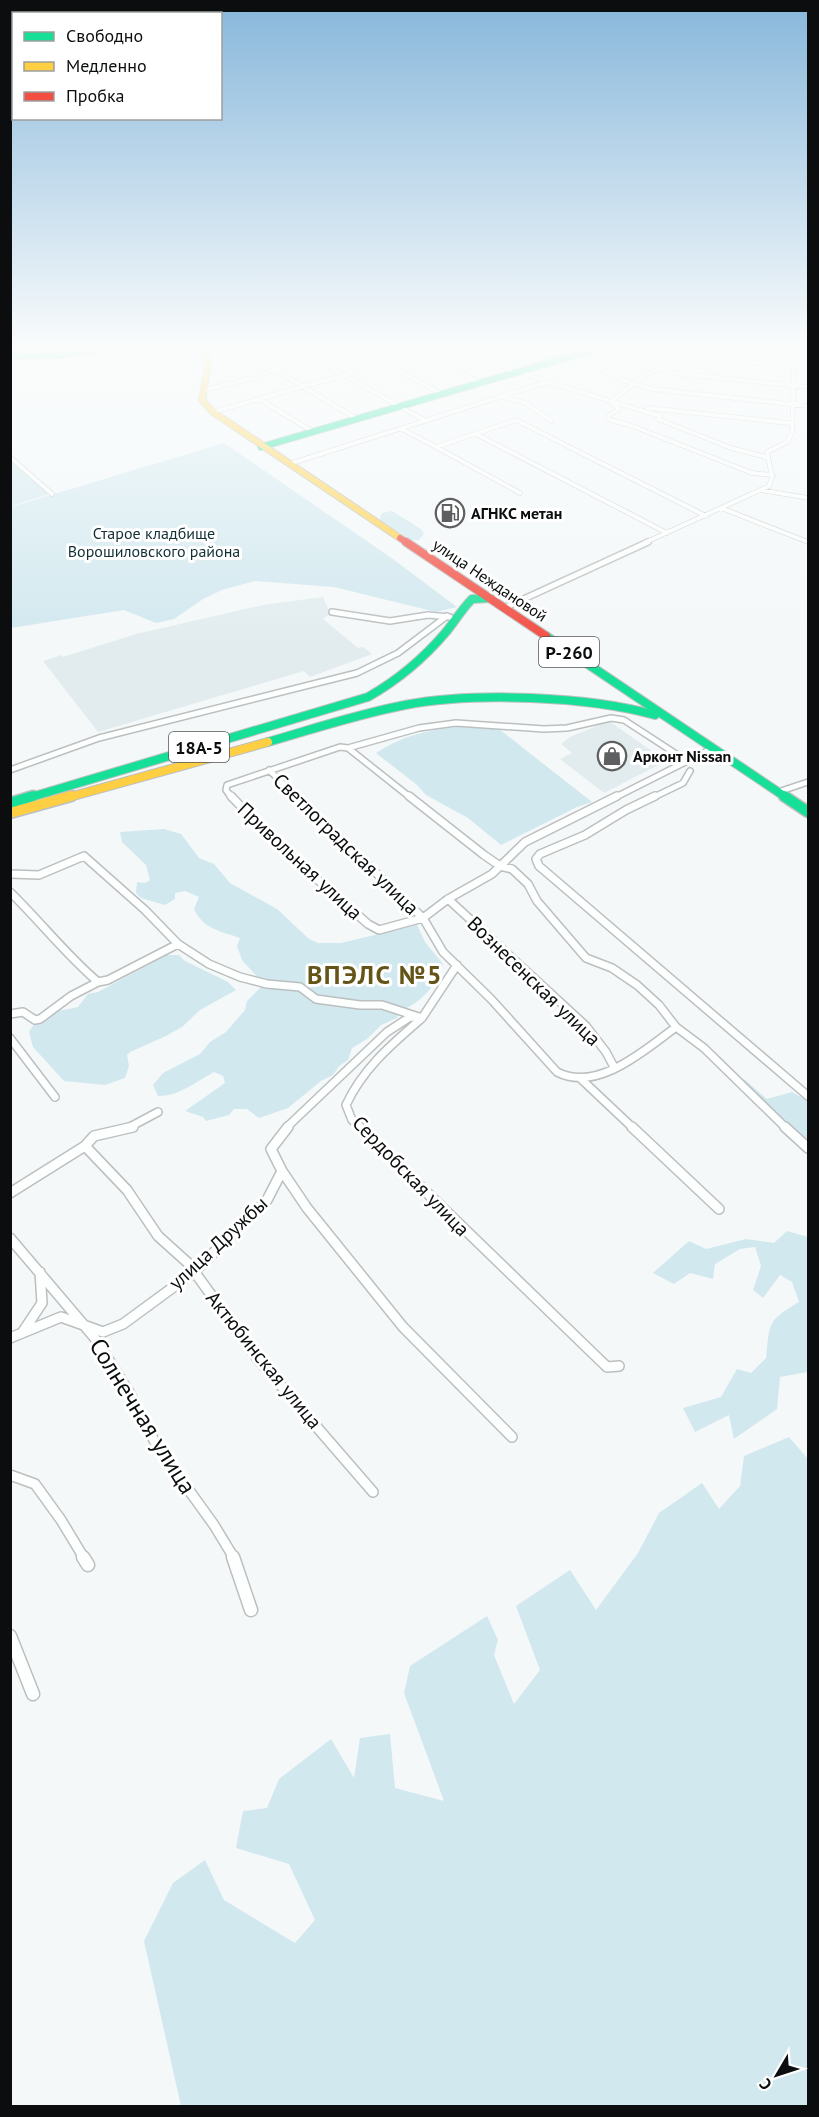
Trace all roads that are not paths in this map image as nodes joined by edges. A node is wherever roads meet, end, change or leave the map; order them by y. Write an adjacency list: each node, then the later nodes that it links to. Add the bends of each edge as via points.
1 (265, 446): 9 (main road)
2 (348, 446): 13 (street)
3 (440, 446): 10 (street)
4 (499, 446): 21 (street)
5 (567, 446): 20 (street)
6 (683, 446): 14 (street, via 752,473)
7 (725, 446): 12 (street)
8 (779, 446): 12 (street, via 767,452)
9 (261, 447): 13 (main road, улица Неждановой / Р-260)
10 (436, 447): 16 (street)
11 (10, 457): 17 (street)
12 (766, 457): 14 (street)
13 (289, 464): 23 (main road, улица Неждановой / Р-260)
14 (772, 475): 15 (street, via 769,486)
15 (760, 490): 18 (street); 19 (street)
16 (520, 493)
17 (52, 494)
18 (808, 498)
19 (721, 508): 20 (street); 22 (street)
20 (706, 516): 21 (street)
21 (667, 533): 26 (street)
22 (808, 542)
23 (456, 576): 24 (main road, улица Неждановой / Р-260); 25 (main road, via 466,591)
24 (492, 599): 25 (main road, via 478,597); 26 (main road, улица Неждановой / Р-260)
25 (467, 604): 28 (main road, 18А-5)
26 (504, 608): 30 (main road, улица Неждановой / Р-260)
27 (332, 612): 28 (street, via 390,621 429,615)
28 (453, 617): 29 (main road, 18А-5, via 429,649); 39 (street, via 398,653 357,673 99,738)
29 (386, 689): 31 (main road, 18А-5); 33 (main road, via 381,696 384,701)
30 (633, 696): 32 (main road, via 627,703); 35 (main road, улица Неждановой / Р-260)
31 (350, 704): 34 (main road, via 380,701 379,706); 44 (main road, 18А-5)
32 (611, 705): 33 (main road, 18А-5, via 461,698); 35 (main road, 18А-5, via 646,712)
33 (400, 706): 34 (main road, 18А-5)
34 (360, 717): 46 (main road, 18А-5)
35 (676, 724): 37 (main road, улица Неждановой / Р-260)
36 (348, 748): 38 (street, via 419,728 456,723 544,729 611,718 624,720); 40 (street, via 340,747); 47 (street)
37 (713, 748): 38 (street); 43 (main road, улица Неждановой / Р-260)
38 (687, 761): 47 (street, via 525,842)
39 (10, 770)
40 (269, 770): 51 (street, Светлоградская улица); 51 (street, Привольная улица, via 227,785 226,790 290,856 379,930)
41 (690, 771): 61 (street, via 683,783 536,859 539,866)
42 (808, 782): 43 (street)
43 (778, 792): 45 (main road, улица Неждановой / Р-260)
44 (10, 803)
45 (808, 812)
46 (10, 813)
47 (500, 866): 50 (street); 57 (street, via 512,869 528,884 537,901 586,958 636,985 666,1011)
48 (10, 874): 52 (street, via 27,878 48,873 84,856)
49 (10, 892): 54 (street)
50 (448, 899): 51 (street); 59 (street, Вознесенская улица, via 591,1031)
51 (423, 918): 53 (street, Светлоградская улица, via 443,952)
52 (178, 944): 54 (street); 56 (street, via 209,964 240,977 300,987 316,999 382,1005)
53 (457, 965): 56 (street); 60 (street, Светлоградская улица, via 557,1072)
54 (98, 982): 55 (street, via 66,998 43,1018 35,1020 23,1012)
55 (10, 1014)
56 (422, 1018): 66 (street, via 410,1017 387,1032 280,1133 271,1149); 75 (street, Сердобская улица, via 372,1062 353,1088 346,1105 352,1120 607,1367)
57 (675, 1027): 59 (street); 65 (street, via 714,1057)
58 (10, 1038): 62 (street)
59 (614, 1067): 60 (street)
60 (580, 1078): 68 (street)
61 (808, 1096)
62 (55, 1097)
63 (158, 1112): 64 (street, via 133,1127 94,1136)
64 (85, 1146): 67 (street); 71 (street, Актюбинская улица, via 127,1190 158,1236)
65 (808, 1148)
66 (282, 1171): 71 (street, улица Дружбы, via 267,1200); 76 (street, via 403,1327)
67 (10, 1193)
68 (719, 1209)
69 (10, 1238): 70 (street, Солнечная улица)
70 (40, 1272): 72 (street, Солнечная улица); 73 (street, via 42,1303)
71 (194, 1272): 72 (street, улица Дружбы, via 123,1324 103,1332); 78 (street, Актюбинская улица, via 257,1358)
72 (85, 1325): 73 (street, улица Дружбы, via 61,1317); 80 (street, Солнечная улица, via 130,1394 157,1446 237,1564)
73 (22, 1332): 74 (street, улица Дружбы)
74 (10, 1338)
75 (619, 1366)
76 (512, 1437)
77 (10, 1475): 79 (street, via 35,1484)
78 (373, 1492)
79 (88, 1564)
80 (251, 1610)
81 (10, 1636): 82 (street)
82 (33, 1694)

